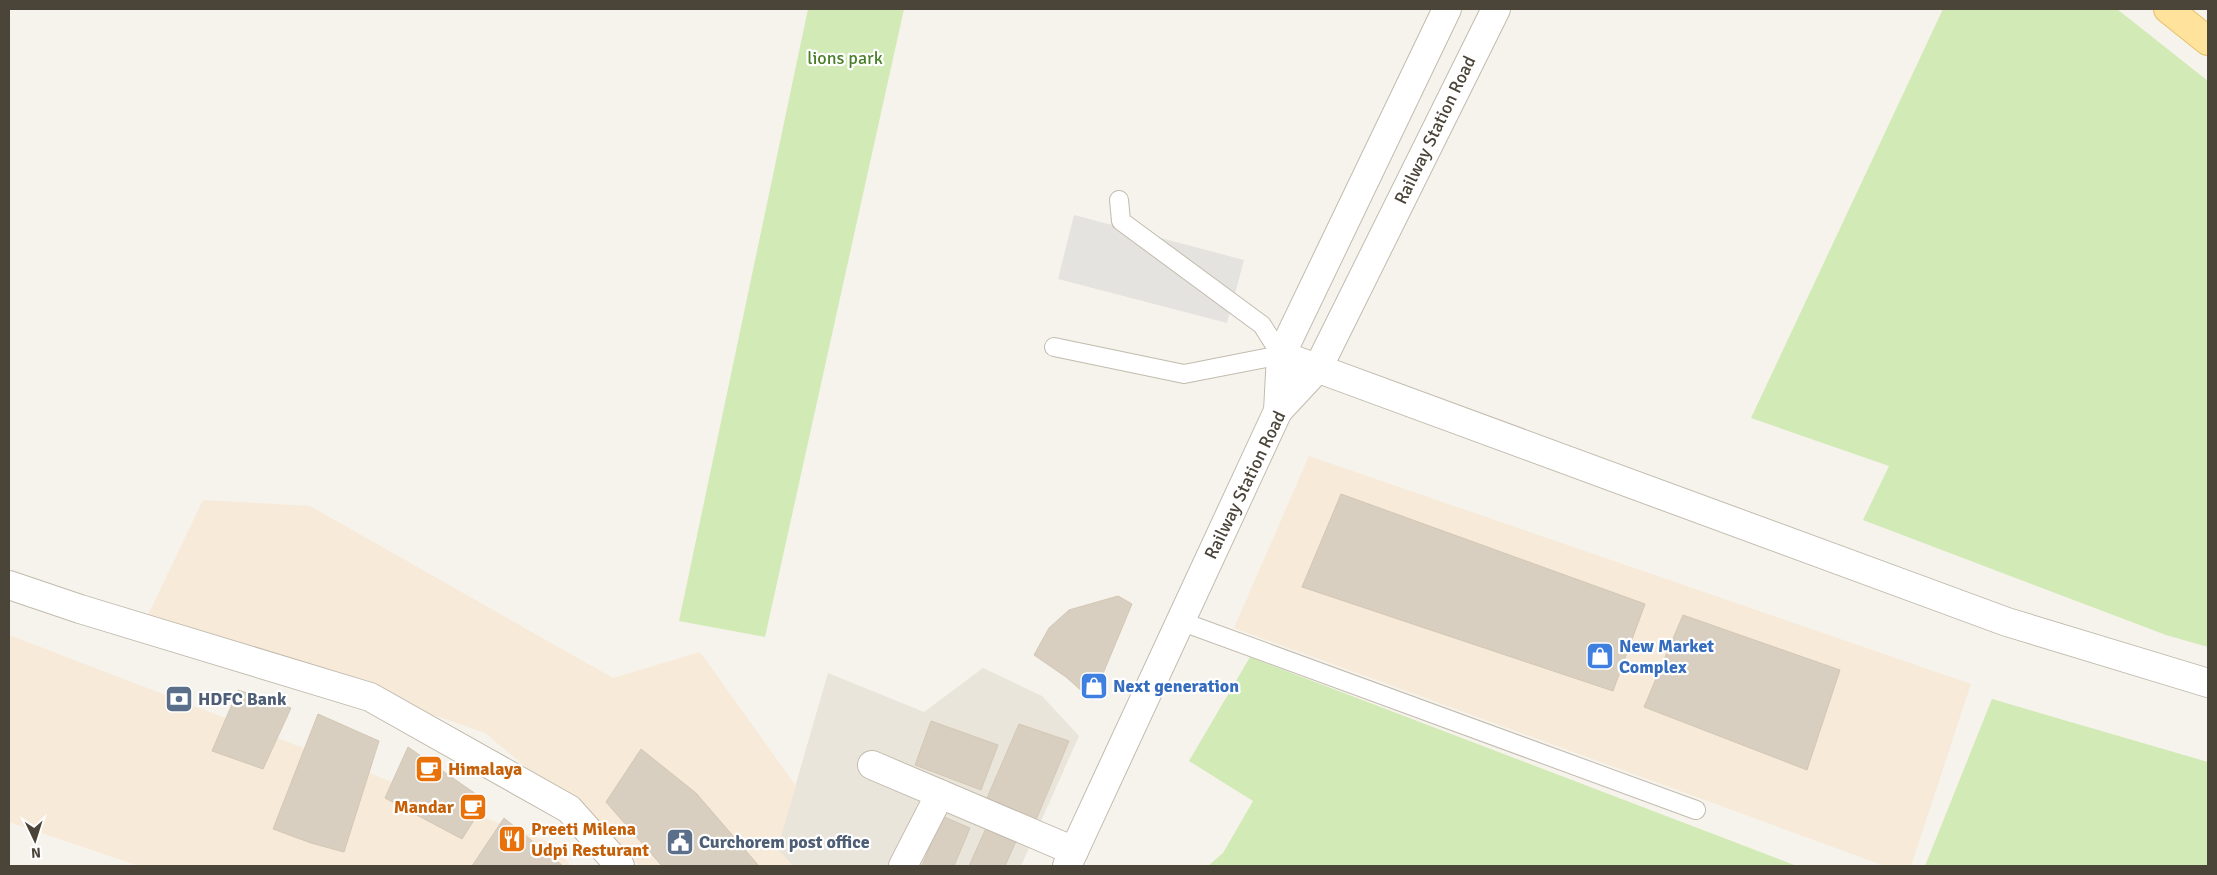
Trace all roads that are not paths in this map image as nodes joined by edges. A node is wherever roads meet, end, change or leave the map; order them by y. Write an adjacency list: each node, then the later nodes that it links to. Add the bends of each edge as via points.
1 (1447, 9): 7 (street)
2 (1496, 9): 8 (street, Railway Station Road)
3 (2168, 9): 4 (main road)
4 (2208, 41)
5 (1119, 200): 7 (lane, via 1121,221 1262,325)
6 (1054, 347): 7 (lane, via 1184,374)
7 (1282, 355): 8 (street); 9 (street)
8 (1318, 368): 9 (street, Railway Station Road); 12 (street, via 2007,622)
9 (1278, 411): 11 (street, Railway Station Road)
10 (9, 585): 17 (street, via 370,697 569,809)
11 (1180, 621): 15 (lane); 16 (street, Railway Station Road)
12 (2208, 683)
13 (872, 765): 14 (street)
14 (940, 794): 16 (street); 18 (street)
15 (1696, 810)
16 (1070, 859)
17 (620, 866)
18 (903, 866)

